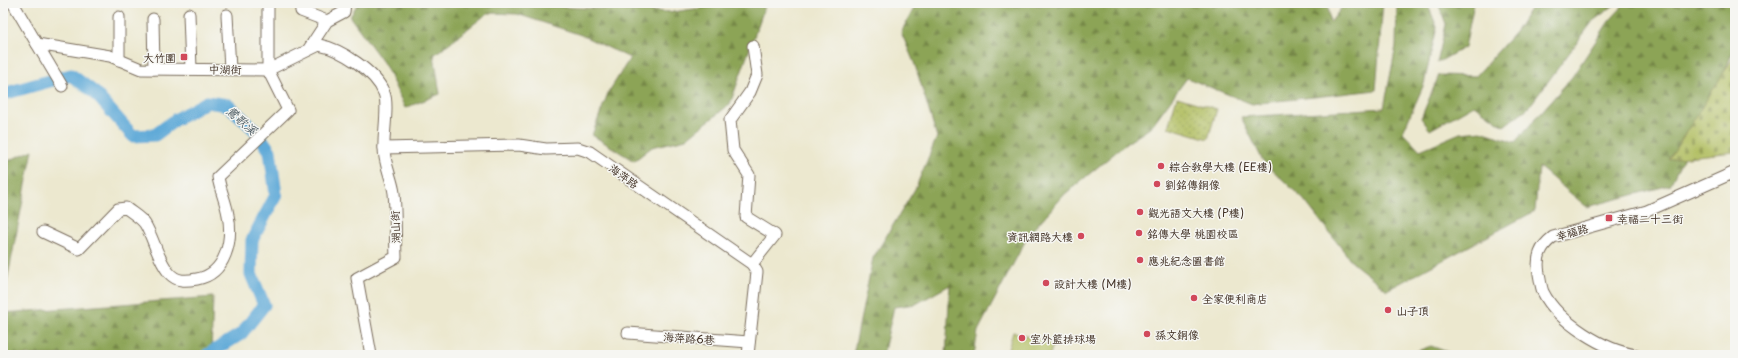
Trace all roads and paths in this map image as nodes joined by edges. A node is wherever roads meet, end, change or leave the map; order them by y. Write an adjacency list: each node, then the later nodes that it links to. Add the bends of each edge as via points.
1 (13, 3): 10 (street)
2 (268, 3): 17 (street)
3 (300, 3): 9 (street, via 301,11)
4 (345, 3): 9 (street, via 344,12)
5 (189, 14): 15 (street)
6 (227, 15): 16 (street)
7 (119, 17): 13 (street)
8 (153, 19): 14 (street)
9 (327, 21): 12 (street)
10 (37, 44): 13 (street, 中湖街, via 110,56); 18 (street)
11 (753, 46): 22 (street, via 756,74 750,92 730,120 732,150 749,175 746,217 775,235)
12 (308, 50): 17 (street, 中湖街); 19 (street, 中湖街, via 319,45 327,46 365,68 375,79 385,94)
13 (119, 60): 14 (street, 中湖街, via 141,69)
14 (154, 69): 15 (street, 中湖街)
15 (191, 69): 16 (street, 中湖街)
16 (230, 69): 17 (street, 中湖街)
17 (268, 70): 21 (street, via 288,110 218,177 228,215 228,244 223,260 216,270 201,278 185,281 177,279 159,256 144,222 126,208 118,209 79,249)
18 (62, 86)
19 (384, 148): 22 (street, 海萍路, via 519,145 546,149 578,148 590,152); 25 (street, 湖山街, via 387,170 394,191 396,257 357,278)
20 (1735, 172): 27 (street, 幸福路, via 1648,211 1553,237 1543,244 1537,264 1543,291 1558,312 1585,335 1621,351)
21 (43, 232)
22 (752, 264): 24 (street, via 757,272)
23 (628, 333): 24 (street, 海萍路6巷)
24 (749, 342): 26 (street)
25 (371, 355)
26 (748, 355)
27 (1638, 355)

